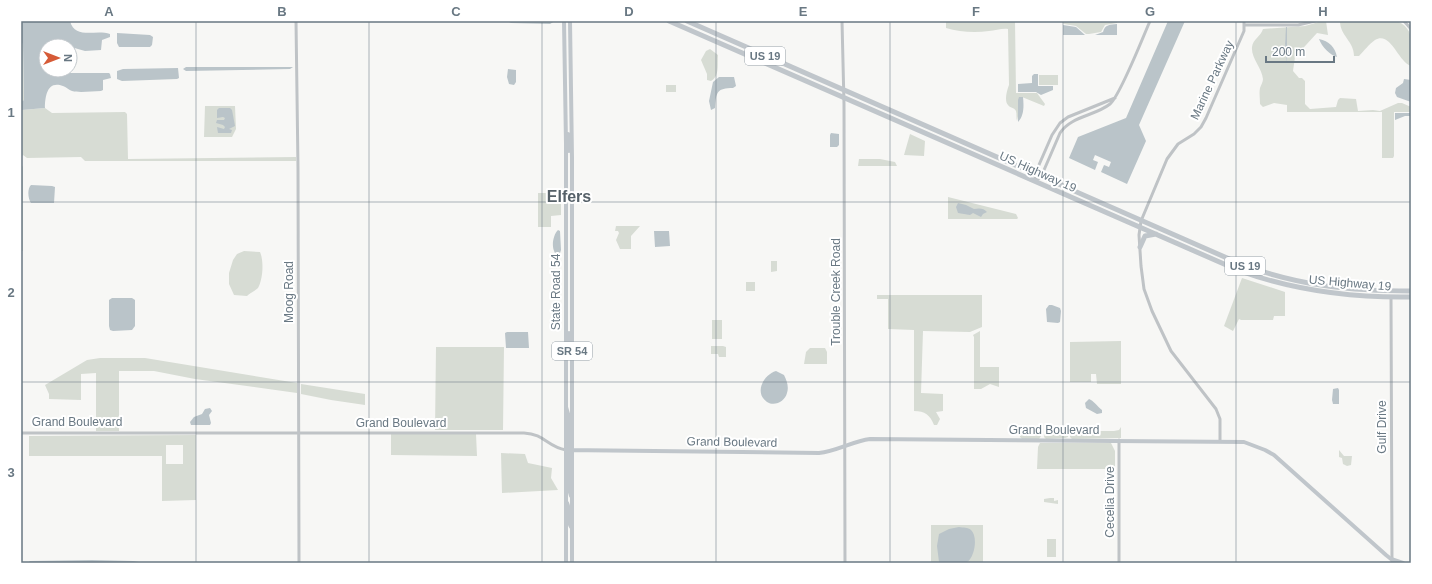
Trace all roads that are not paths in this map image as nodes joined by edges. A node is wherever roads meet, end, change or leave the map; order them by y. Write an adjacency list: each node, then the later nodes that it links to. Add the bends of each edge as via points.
1 (296, 21): 58 (street, Moog Road)
2 (564, 21): 15 (main road, State Road 54 / SR 54)
3 (570, 21): 17 (main road, State Road 54 / SR 54)
4 (669, 21): 16 (highway, US Highway 19 / US 19)
5 (676, 21): 12 (highway, via 687,26)
6 (687, 21): 12 (highway, US Highway 19 / US 19)
7 (842, 21): 21 (street, Trouble Creek Road)
8 (1150, 21): 23 (street)
9 (1244, 21): 13 (street)
10 (1315, 21): 13 (street, via 1298,25)
11 (1404, 21): 14 (street)
12 (695, 25): 18 (highway, US Highway 19 / US 19)
13 (1245, 25): 37 (street, Marine Parkway, via 1242,38 1206,118 1194,134 1172,151)
14 (1411, 29)
15 (564, 34): 17 (main road); 19 (main road, State Road 54 / SR 54)
16 (732, 48): 18 (highway, via 736,46 763,58); 22 (highway, US Highway 19 / US 19)
17 (570, 58): 20 (main road, State Road 54 / SR 54)
18 (775, 60): 21 (highway, US Highway 19 / US 19)
19 (565, 65): 20 (main road); 24 (main road, State Road 54 / SR 54)
20 (570, 88): 25 (main road, State Road 54 / SR 54)
21 (844, 90): 22 (street, Trouble Creek Road); 28 (highway, US Highway 19 / US 19)
22 (844, 98): 26 (highway, US Highway 19 / US 19); 61 (street, Trouble Creek Road)
23 (1115, 98): 33 (street, via 1068,117 1060,123); 34 (street, via 1103,109 1064,127)
24 (565, 101): 25 (main road); 27 (main road, State Road 54 / SR 54)
25 (572, 126): 31 (main road, State Road 54 / SR 54)
26 (909, 126): 28 (highway, via 941,137); 29 (highway, US Highway 19 / US 19)
27 (566, 130): 31 (main road); 32 (main road, State Road 54 / SR 54)
28 (949, 136): 30 (highway, US Highway 19 / US 19)
29 (956, 146): 30 (highway, via 966,146); 35 (highway, US Highway 19 / US 19)
30 (993, 156): 33 (highway, US Highway 19 / US 19)
31 (572, 158): 36 (main road, State Road 54 / SR 54)
32 (566, 161): 36 (main road, via 570,163); 53 (main road, State Road 54 / SR 54)
33 (1035, 174): 34 (highway, US Highway 19 / US 19); 35 (street)
34 (1041, 177): 35 (street); 37 (highway, US Highway 19 / US 19)
35 (1035, 181): 38 (highway, US Highway 19 / US 19)
36 (572, 196): 54 (main road, State Road 54 / SR 54)
37 (1141, 221): 38 (street, Marine Parkway); 42 (highway, US Highway 19 / US 19)
38 (1139, 227): 39 (highway, US Highway 19 / US 19); 41 (street, Marine Parkway)
39 (1156, 234): 40 (highway, US Highway 19 / US 19); 41 (highway, via 1146,236)
40 (1184, 246): 42 (highway); 43 (highway, US Highway 19 / US 19)
41 (1140, 247): 60 (street, Marine Parkway, via 1144,289 1152,311 1171,352 1216,409 1220,419)
42 (1224, 257): 44 (highway, US Highway 19 / US 19)
43 (1226, 265): 44 (highway, via 1249,271); 45 (highway, US Highway 19 / US 19)
44 (1257, 270): 46 (highway, US Highway 19 / US 19)
45 (1252, 275): 46 (highway, via 1302,286); 47 (highway, US Highway 19 / US 19)
46 (1311, 284): 48 (highway, US Highway 19 / US 19)
47 (1309, 290): 48 (highway); 52 (highway, US Highway 19 / US 19)
48 (1364, 291): 49 (highway, US Highway 19 / US 19)
49 (1391, 291): 50 (highway, US Highway 19 / US 19); 52 (street, Gulf Drive)
50 (1411, 291)
51 (1411, 297): 52 (highway, US Highway 19 / US 19)
52 (1391, 298): 67 (street, Gulf Drive)
53 (566, 317): 54 (main road, via 569,322 569,349); 55 (main road, State Road 54 / SR 54)
54 (572, 352): 56 (main road, State Road 54 / SR 54)
55 (566, 367): 56 (main road, via 569,369); 62 (main road, State Road 54 / SR 54)
56 (572, 402): 62 (main road, State Road 54 / SR 54)
57 (21, 433): 58 (street, Grand Boulevard)
58 (298, 433): 62 (street, Grand Boulevard, via 527,433 537,435 555,448); 68 (street, Moog Road)
59 (1119, 440): 60 (main road, Grand Boulevard); 61 (main road, Grand Boulevard, via 870,439); 72 (street, Cecelia Drive)
60 (1220, 441): 67 (main road, Grand Boulevard, via 1244,442 1274,455)
61 (845, 446): 62 (main road, Grand Boulevard, via 819,453); 71 (street, Trouble Creek Road)
62 (569, 451): 63 (main road, State Road 54 / SR 54); 64 (main road)
63 (566, 501): 64 (main road, via 569,507 569,524); 65 (main road, State Road 54 / SR 54)
64 (572, 527): 66 (main road)
65 (566, 532): 66 (main road, via 569,534); 69 (main road, State Road 54 / SR 54)
66 (572, 554): 70 (main road)
67 (1391, 561): 73 (main road, Grand Boulevard)
68 (299, 563)
69 (566, 563)
70 (572, 563)
71 (845, 563)
72 (1119, 563)
73 (1403, 563)

